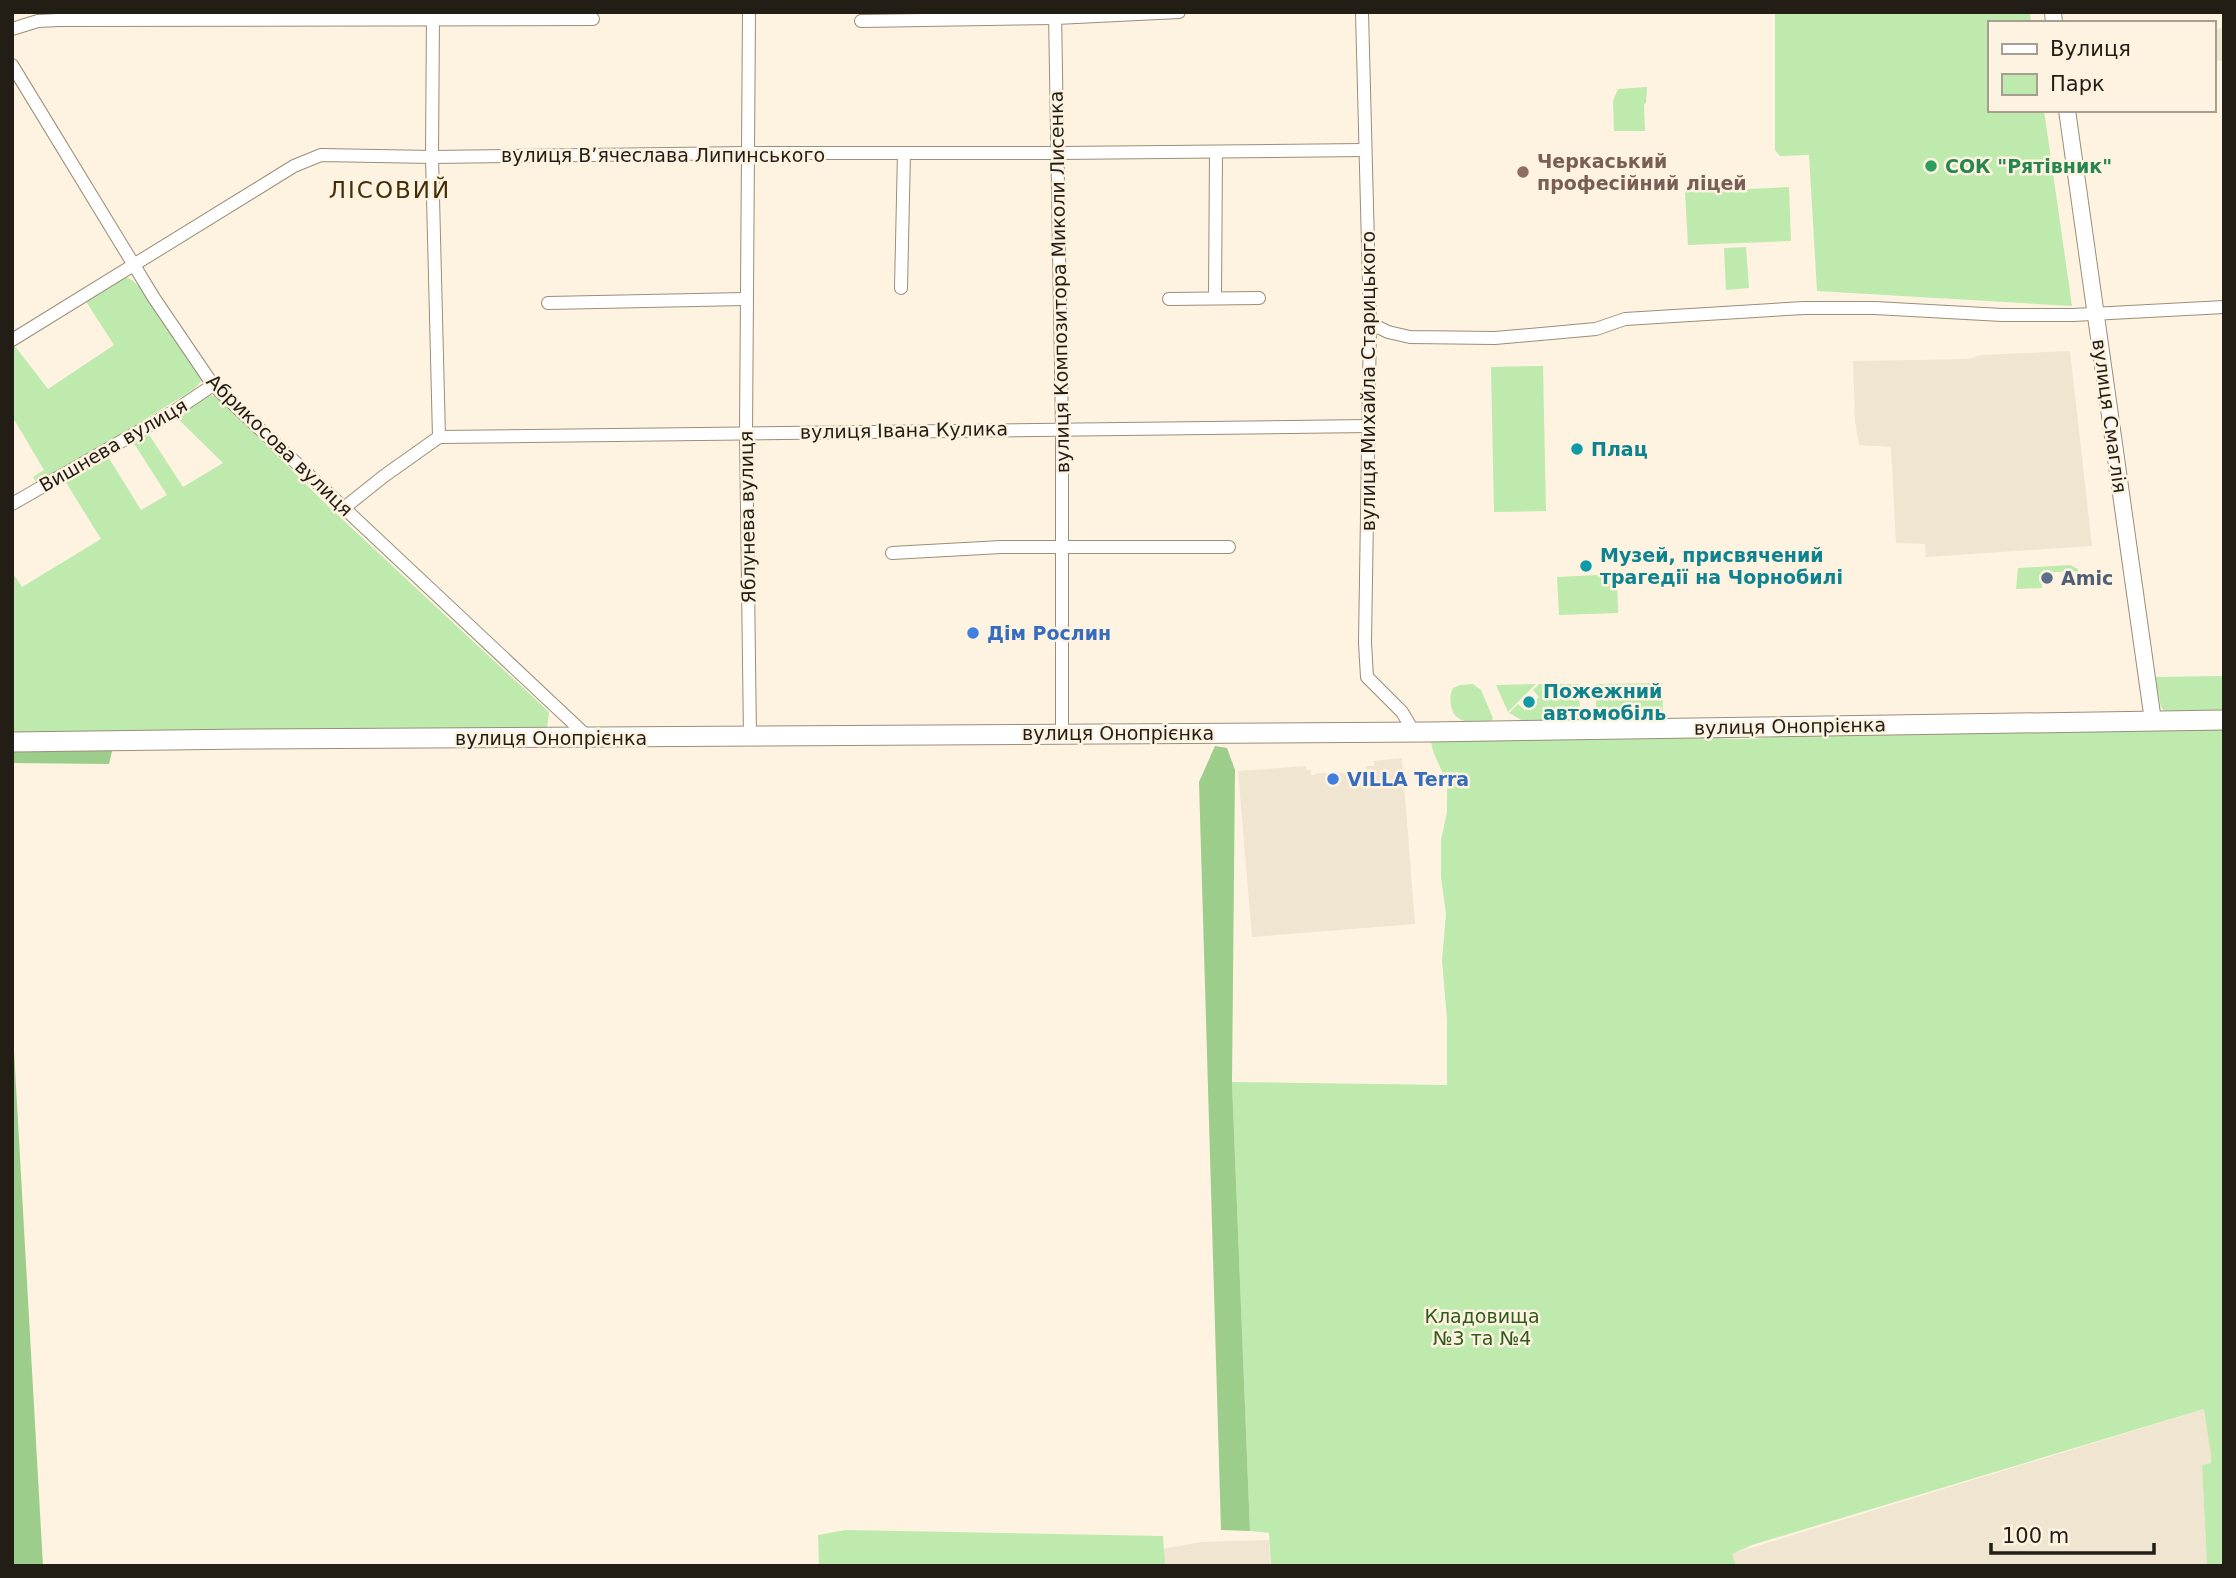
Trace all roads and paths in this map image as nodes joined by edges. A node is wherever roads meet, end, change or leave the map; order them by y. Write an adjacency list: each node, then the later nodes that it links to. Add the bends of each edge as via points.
1 (749, 12): 13 (street, Яблунева вулиця)
2 (1179, 12): 4 (street)
3 (1362, 12): 11 (street, вулиця Михайла Старицького)
4 (1056, 15): 7 (street); 15 (street, вулиця Композитора Миколи Лисенка)
5 (433, 16): 6 (street); 8 (street, via 58,20); 16 (street)
6 (593, 19)
7 (861, 21)
8 (12, 29)
9 (12, 65): 17 (street, Абрикосова вулиця)
10 (2067, 112): 25 (street, вулиця Смаглія)
11 (1364, 150): 12 (street, вулиця Вʼячеслава Липинського); 26 (street, вулиця Михайла Старицького)
12 (1216, 152): 15 (street, вулиця Вʼячеслава Липинського); 19 (street)
13 (748, 153): 14 (street, вулиця Вʼячеслава Липинського); 16 (street, вулиця Вʼячеслава Липинського); 21 (street, Яблунева вулиця)
14 (904, 153): 15 (street, вулиця Вʼячеслава Липинського); 18 (street)
15 (1059, 153): 30 (street, вулиця Композитора Миколи Лисенка)
16 (432, 157): 17 (street, вулиця Вʼячеслава Липинського, via 321,155 294,166); 32 (street)
17 (134, 263): 27 (street, вулиця Вʼячеслава Липинського); 28 (street, Абрикосова вулиця)
18 (901, 288)
19 (1215, 298): 20 (street); 22 (street)
20 (1259, 298)
21 (746, 299): 23 (street); 31 (street, Яблунева вулиця)
22 (1170, 299)
23 (548, 303)
24 (2224, 307): 25 (street)
25 (2094, 312): 26 (street, via 2002,315 1804,308 1625,320 1596,329 1496,338 1433,339 1388,332); 39 (street, вулиця Смаглія)
26 (1370, 323): 29 (street, вулиця Михайла Старицького)
27 (12, 340)
28 (213, 385): 33 (street, Вишнева вулиця); 34 (street, Абрикосова вулиця)
29 (1369, 426): 30 (street, вулиця Івана Кулика); 40 (street, вулиця Михайла Старицького, via 1367,677 1402,712)
30 (1062, 428): 31 (street, вулиця Івана Кулика); 35 (street, вулиця Композитора Миколи Лисенка)
31 (746, 433): 32 (street, вулиця Івана Кулика); 42 (street, Яблунева вулиця)
32 (439, 437): 34 (street)
33 (12, 504)
34 (344, 509): 43 (street, Абрикосова вулиця)
35 (1062, 546): 36 (street); 37 (street); 41 (street, вулиця Композитора Миколи Лисенка)
36 (1229, 547)
37 (892, 553)
38 (2224, 720): 39 (main road, вулиця Онопрієнка)
39 (2153, 721): 40 (main road, вулиця Онопрієнка)
40 (1414, 732): 41 (main road, вулиця Онопрієнка)
41 (1062, 733): 42 (main road, вулиця Онопрієнка)
42 (750, 736): 43 (main road, вулиця Онопрієнка)
43 (589, 738): 44 (main road, вулиця Онопрієнка)
44 (12, 743)

